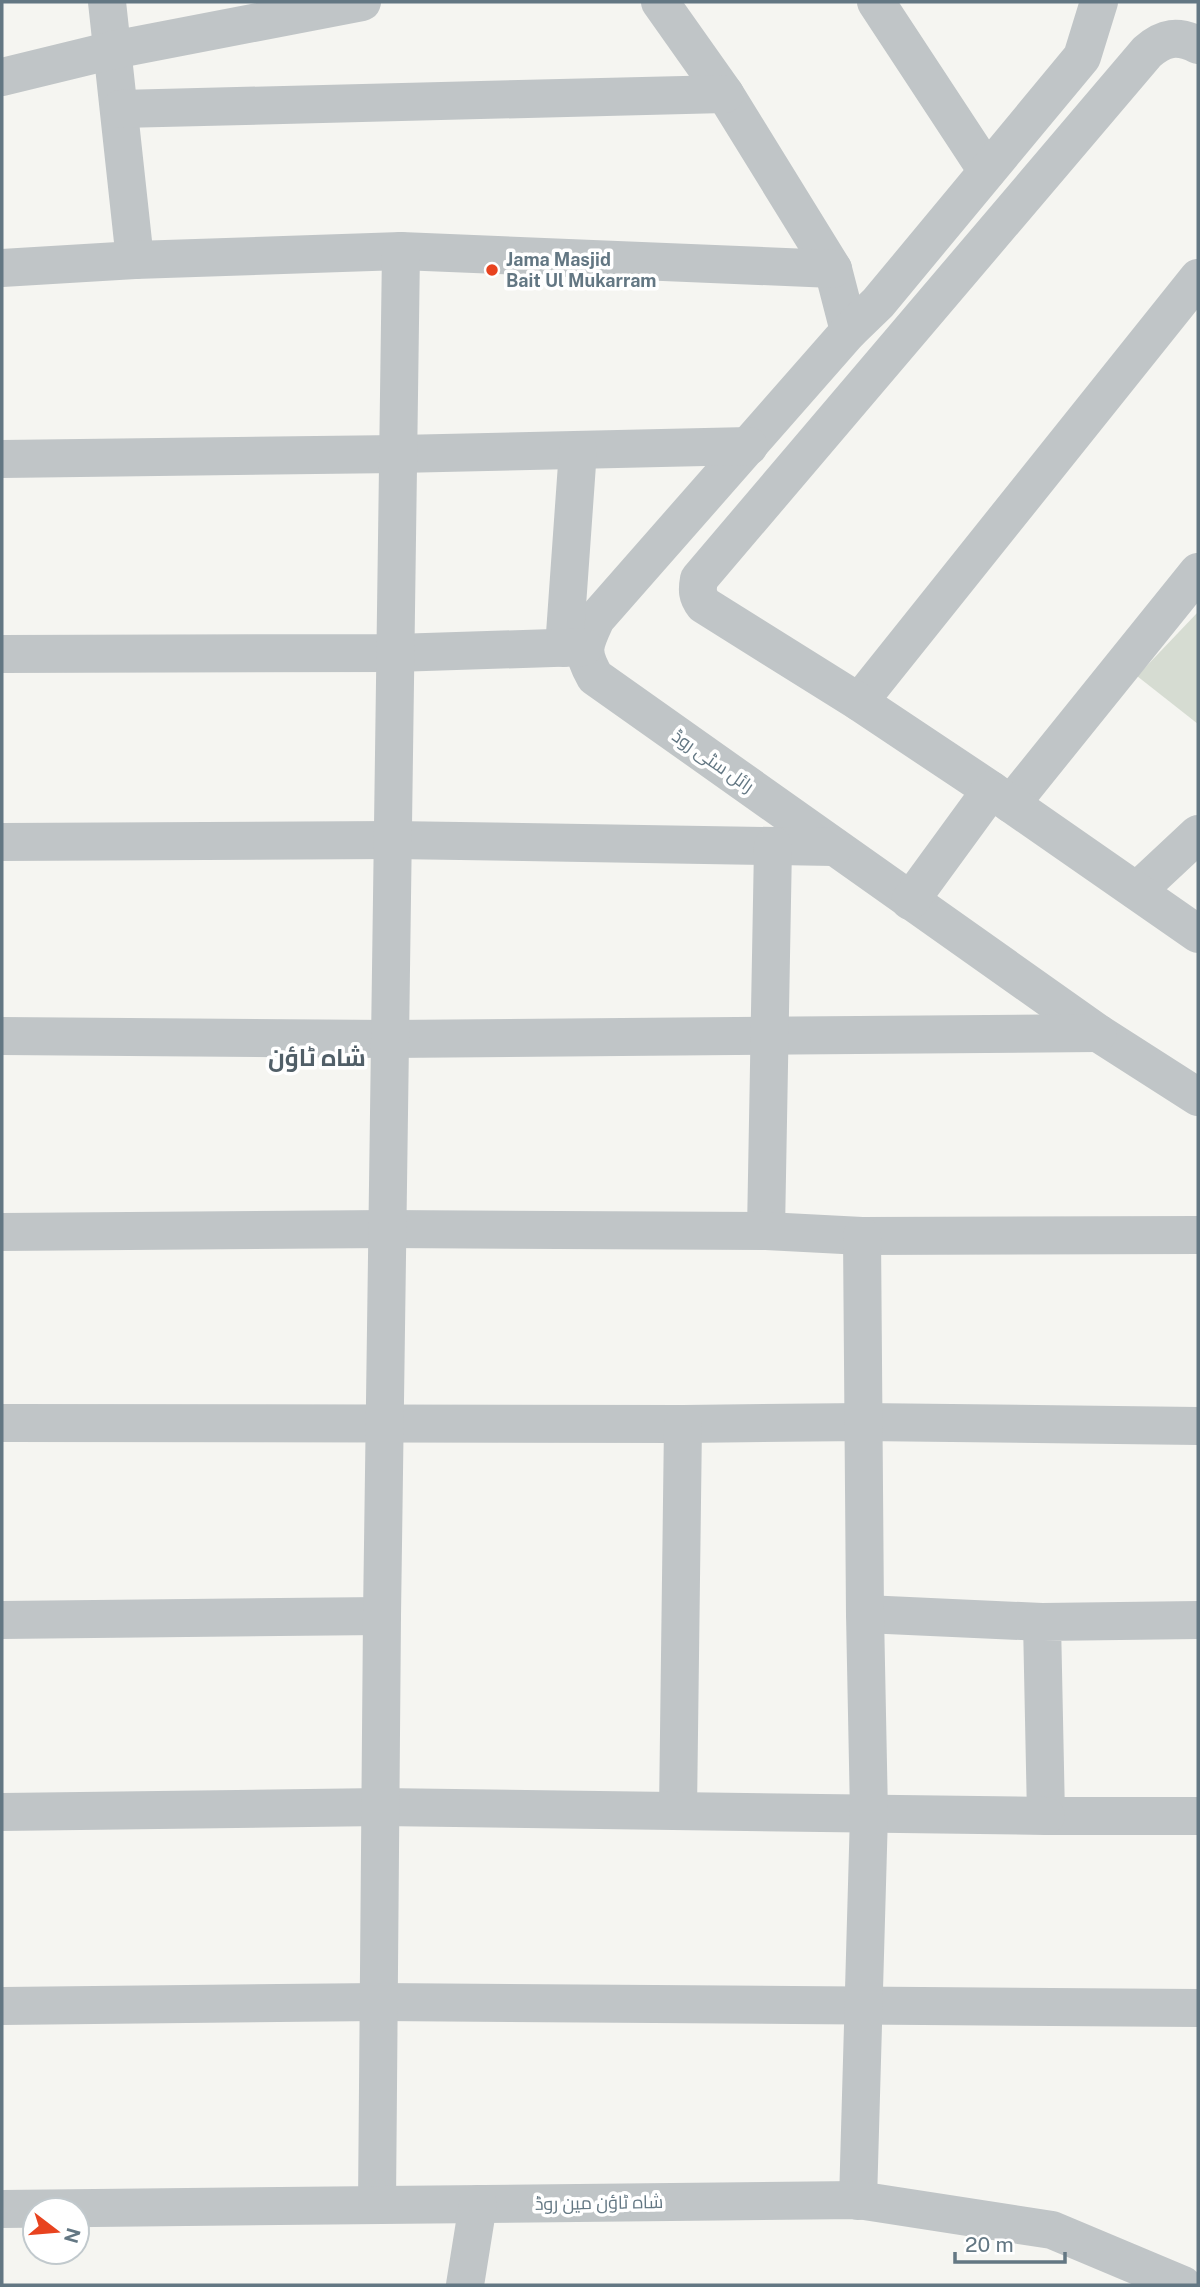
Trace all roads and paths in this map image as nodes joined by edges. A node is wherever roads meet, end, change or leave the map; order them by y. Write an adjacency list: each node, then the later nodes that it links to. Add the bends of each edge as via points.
1 (107, 2): 7 (street)
2 (362, 2): 7 (street)
3 (660, 2): 9 (street)
4 (876, 2): 11 (street)
5 (1099, 2): 11 (street, via 1082,57)
6 (1198, 45): 26 (street, via 1169,38 1146,51 699,579 697,589 704,605)
7 (113, 50): 8 (street); 10 (street)
8 (2, 77)
9 (725, 94): 10 (street); 15 (street)
10 (120, 109): 13 (street)
11 (987, 171): 17 (street, via 878,303)
12 (401, 251): 13 (street); 15 (street); 20 (street)
13 (135, 260): 14 (street)
14 (2, 268)
15 (833, 269): 17 (street)
16 (1198, 278): 26 (street)
17 (849, 331): 18 (street)
18 (749, 446): 19 (street); 23 (street)
19 (579, 450): 20 (street); 23 (street)
20 (398, 454): 21 (street); 25 (street)
21 (2, 459)
22 (1198, 572): 27 (street)
23 (574, 648): 25 (street); 32 (street, رائل سٹی روڈ, via 595,677)
24 (2, 653): 25 (street)
25 (395, 653): 29 (street)
26 (859, 702): 27 (street)
27 (1001, 797): 33 (street); 34 (street)
28 (1198, 834): 33 (street)
29 (393, 840): 30 (street); 31 (street); 39 (street)
30 (2, 842)
31 (773, 846): 32 (street); 37 (street)
32 (834, 847): 34 (street, رائل سٹی روڈ)
33 (1137, 891): 35 (street)
34 (910, 901): 36 (street, رائل سٹی روڈ)
35 (1198, 934)
36 (1098, 1033): 37 (street); 40 (street, رائل سٹی روڈ)
37 (769, 1035): 39 (street); 42 (street)
38 (2, 1036): 39 (street)
39 (390, 1039): 41 (street)
40 (1198, 1097)
41 (387, 1229): 42 (street); 43 (street); 48 (street)
42 (766, 1231): 45 (street)
43 (2, 1232)
44 (1198, 1235): 45 (street)
45 (862, 1236): 46 (street)
46 (863, 1422): 49 (street); 50 (street); 51 (street)
47 (2, 1423): 48 (street)
48 (384, 1423): 49 (street); 52 (street)
49 (683, 1424): 57 (street)
50 (1198, 1426)
51 (865, 1614): 55 (street); 59 (street)
52 (382, 1616): 53 (street); 56 (street)
53 (2, 1620)
54 (1198, 1620): 55 (street)
55 (1042, 1622): 60 (street)
56 (381, 1807): 57 (street); 58 (street); 62 (street)
57 (678, 1811): 59 (street)
58 (2, 1812)
59 (869, 1814): 60 (street); 64 (street)
60 (1046, 1816): 61 (street)
61 (1198, 1816)
62 (379, 2002): 63 (street); 64 (street); 68 (street)
63 (2, 2006)
64 (863, 2006): 65 (street); 66 (street)
65 (1198, 2008)
66 (858, 2201): 67 (street, شاہ ٹاؤن مین روڈ); 71 (street, شاہ ٹاؤن مین روڈ, via 1052,2230)
67 (478, 2204): 68 (street, شاہ ٹاؤن مین روڈ); 70 (street)
68 (377, 2205): 69 (street, شاہ ٹاؤن مین روڈ)
69 (2, 2209)
70 (465, 2285)
71 (1183, 2285)

